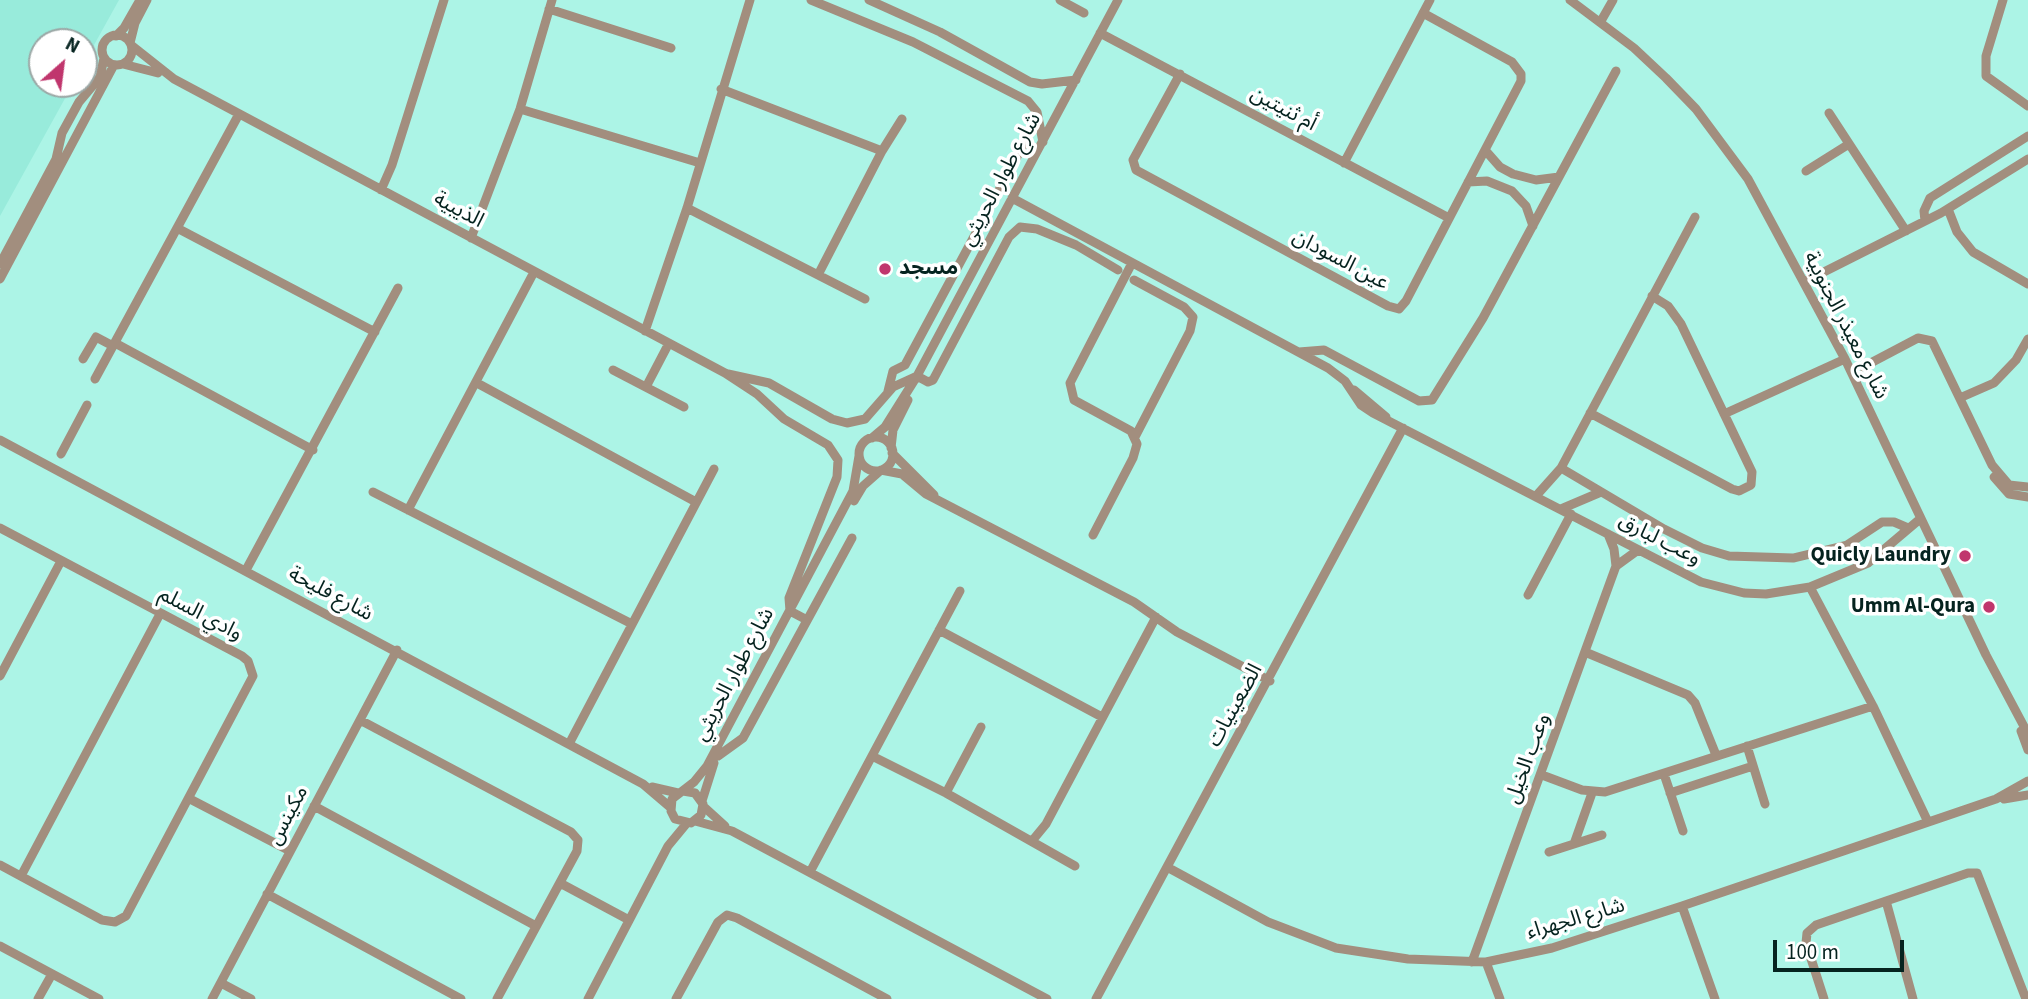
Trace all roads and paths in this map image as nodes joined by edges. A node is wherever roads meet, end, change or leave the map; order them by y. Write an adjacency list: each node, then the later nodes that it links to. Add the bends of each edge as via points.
1 (140, 0): 18 (street)
2 (147, 0): 19 (street)
3 (444, 0): 47 (street)
4 (750, 0): 27 (street)
5 (811, 0): 35 (street, via 903,37 1028,101 1037,112)
6 (869, 0): 26 (street, via 940,32 1030,82)
7 (1060, 0): 14 (street)
8 (1118, 0): 17 (street, شارع طوار الحريثي)
9 (1430, 0): 15 (street)
10 (1570, 0): 16 (street, شارع معيذر الجنوبية)
11 (1613, 0): 16 (street)
12 (2003, 0): 28 (street, via 1986,56 1986,76)
13 (550, 4): 20 (street); 29 (street)
14 (1084, 13)
15 (1423, 13): 37 (street, عين السودان, via 1512,62 1521,74); 41 (street)
16 (1601, 21): 65 (street, شارع معيذر الجنوبية, via 1666,78 1723,143 1770,216)
17 (1100, 33): 24 (street, أم ثنيتين); 26 (street, شارع طوار الحريثي)
18 (116, 36): 19 (street); 21 (street, via 105,41)
19 (131, 44): 22 (street, via 131,57); 25 (street, الذيبية)
20 (671, 48)
21 (104, 58): 22 (street); 59 (street, via 100,76 69,120 55,159)
22 (118, 65): 25 (street, الذيبية, via 145,68); 63 (street)
23 (1616, 71): 44 (street)
24 (1180, 74): 41 (street, أم ثنيتين); 52 (street, عين السودان, via 1133,160 1136,170 1388,306 1404,306)
25 (174, 79): 31 (street, الذيبية)
26 (1076, 80): 35 (street, شارع طوار الحريثي)
27 (721, 89): 38 (street); 40 (street)
28 (2028, 106)
29 (520, 108): 40 (street); 57 (street)
30 (1829, 113): 36 (street)
31 (239, 114): 47 (street, الذيبية); 55 (street)
32 (902, 118): 38 (street)
33 (2028, 136): 53 (street, via 1930,198)
34 (1027, 138): 90 (street, via 905,365 893,371)
35 (1043, 142): 48 (street, شارع طوار الحريثي)
36 (1849, 144): 42 (street); 56 (street)
37 (1485, 150): 43 (street); 45 (street, عين السودان)
38 (881, 151): 62 (street)
39 (2028, 159): 50 (street)
40 (700, 163): 49 (street)
41 (1344, 163): 52 (street, أم ثنيتين)
42 (1806, 171)
43 (1513, 174): 44 (street, via 1536,180); 46 (street)
44 (1559, 177): 54 (street)
45 (1468, 182): 46 (street); 52 (street, عين السودان)
46 (1506, 187): 54 (street, via 1522,200)
47 (381, 190): 57 (street, الذيبية)
48 (1012, 198): 58 (street, وعب لبارق); 70 (street, شارع طوار الحريثي)
49 (687, 208): 62 (street); 72 (street)
50 (1948, 209): 53 (street); 66 (street, via 1957,232 1973,252)
51 (1695, 217): 68 (street)
52 (1449, 218)
53 (1925, 221): 56 (street)
54 (1532, 226): 79 (street, via 1432,400 1419,401 1324,350)
55 (177, 228): 73 (street); 77 (street)
56 (1906, 230): 65 (street)
57 (471, 238): 61 (street, الذيبية)
58 (1132, 262): 79 (street, وعب لبارق); 98 (street, via 1070,383 1074,400)
59 (0, 264)
60 (1118, 270): 71 (street, via 1076,245 1020,226 1009,237)
61 (534, 272): 72 (street, الذيبية); 88 (street)
62 (819, 273): 69 (street)
63 (0, 279)
64 (1134, 280): 98 (street, via 1184,307 1193,317)
65 (1804, 282): 81 (street, شارع معيذر الجنوبية)
66 (2028, 284)
67 (398, 288): 73 (street)
68 (1652, 296): 95 (street); 96 (street, via 1677,317)
69 (865, 299)
70 (953, 308): 71 (street); 75 (street, شارع طوار الحريثي)
71 (967, 315): 78 (street)
72 (645, 331): 76 (street, الذيبية)
73 (375, 332): 101 (street)
74 (2028, 339): 92 (street, via 1994,383)
75 (935, 342): 78 (street); 85 (street, شارع طوار الحريثي)
76 (668, 343): 84 (street, الذيبية); 89 (street)
77 (114, 344): 80 (street, via 96,337); 86 (street); 101 (street)
78 (950, 349): 85 (street, الذيبية, via 933,380)
79 (1299, 352): 97 (street, وعب لبارق, via 1334,371)
80 (83, 359)
81 (1845, 359): 96 (street); 119 (street, شارع معيذر الجنوبية)
82 (1863, 367): 92 (street, via 1918,338 1928,338)
83 (613, 370): 89 (street)
84 (725, 373): 87 (street, الذيبية); 91 (street, الذيبية)
85 (917, 376): 90 (street, الذيبية); 99 (street, شارع طوار الحريثي); 102 (street, شارع طوار الحريثي, via 893,430)
86 (95, 379)
87 (763, 381): 90 (street, الذيبية, via 847,423 870,416); 91 (street)
88 (477, 383): 115 (street); 117 (street)
89 (646, 387): 94 (street)
90 (888, 391)
91 (757, 394): 132 (street, الذيبية, via 784,419 828,445 838,460 833,492 790,592)
92 (1962, 397): 105 (street)
93 (87, 405): 103 (street)
94 (684, 407)
95 (1590, 413): 96 (street, via 1739,491 1751,485 1752,472); 106 (street)
96 (1724, 414)
97 (1403, 428): 112 (street, وعب لبارق); 141 (street, الضعينيات)
98 (1135, 437): 123 (street, via 1133,458)
99 (872, 438): 102 (street, via 885,441); 104 (street, via 864,443)
100 (0, 440): 128 (street, شارع فليحة)
101 (313, 450): 128 (street)
102 (892, 450): 108 (street, via 889,465); 114 (street)
103 (61, 454)
104 (859, 456): 108 (street, via 866,468); 132 (street, شارع طوار الحريثي, via 853,491)
105 (1992, 465): 109 (street, via 2009,485); 113 (street, via 1993,476 2005,491)
106 (1561, 468): 111 (street); 112 (street)
107 (714, 469): 115 (street)
108 (881, 470): 114 (street, via 902,474); 132 (street, شارع طوار الحريثي, via 859,493)
109 (2028, 487)
110 (373, 492): 117 (street)
111 (1601, 492): 116 (street); 121 (street, via 1702,548 1738,558 1821,554 1847,545 1886,521)
112 (1536, 496): 116 (street, وعب لبارق)
113 (2028, 497)
114 (938, 499): 134 (street)
115 (696, 502): 136 (street)
116 (1561, 509): 118 (street, وعب لبارق)
117 (408, 510): 136 (street)
118 (1570, 514): 122 (street, وعب لبارق); 131 (street)
119 (1920, 519): 121 (street, وعب لبارق); 144 (street, شارع معيذر الجنوبية)
120 (0, 528): 126 (street, وادي السلم)
121 (1908, 528): 129 (street, وعب لبارق, via 1868,563)
122 (1608, 534): 125 (street, وعب لبارق); 127 (street)
123 (1093, 535)
124 (852, 538): 135 (street)
125 (1638, 550): 127 (street); 129 (street, وعب لبارق, via 1722,589 1766,594)
126 (61, 561): 133 (street, وادي السلم); 140 (street)
127 (1616, 566): 139 (street, وعب الخيل)
128 (246, 570): 138 (street, شارع فليحة)
129 (1810, 587): 142 (street)
130 (960, 592): 137 (street)
131 (1528, 595)
132 (792, 612): 135 (street); 152 (street, شارع طوار الحريثي); 159 (street, شارع طوار الحريثي, via 707,766)
133 (160, 614): 164 (street, وادي السلم, via 242,656 252,668 250,684); 184 (street)
134 (1156, 617): 141 (street); 143 (street)
135 (807, 620): 152 (street, via 743,738)
136 (632, 624): 148 (street)
137 (939, 630): 143 (street); 153 (street)
138 (397, 650): 145 (street, مكينس); 148 (street, شارع فليحة)
139 (1585, 652): 151 (street, via 1688,695); 156 (street, وعب الخيل)
140 (0, 676)
141 (1270, 681): 182 (street, الضعينيات)
142 (1872, 706): 149 (street); 171 (street)
143 (1102, 717): 175 (street, via 1046,824)
144 (2018, 719): 147 (street, شارع معيذر الجنوبية); 150 (street, شارع معيذر الجنوبية)
145 (360, 720): 168 (street, مكينس); 185 (street, via 571,832 578,846)
146 (981, 727): 160 (street)
147 (2028, 734)
148 (569, 744): 158 (street, شارع فليحة)
149 (1747, 746): 151 (street); 154 (street)
150 (2028, 750)
151 (1717, 755): 155 (street)
152 (718, 756): 166 (street, شارع طوار الحريثي, via 706,781)
153 (872, 756): 160 (street); 183 (street)
154 (1753, 766): 162 (street); 167 (street)
155 (1664, 774): 161 (street); 162 (street)
156 (1542, 775): 161 (street); 192 (street, وعب الخيل)
157 (2028, 780): 165 (street, شارع الجهراء)
158 (643, 784): 159 (street, شارع فليحة); 169 (street, شارع فليحة)
159 (681, 792): 166 (street, via 695,793); 169 (street)
160 (946, 793): 175 (street)
161 (1592, 793): 176 (street)
162 (1670, 793): 173 (street)
163 (2028, 795): 165 (street, شارع الجهراء)
164 (190, 799): 178 (street); 184 (street, وادي السلم, via 121,920 102,920)
165 (1996, 799): 171 (street, شارع الجهراء)
166 (703, 804): 170 (street, via 701,815); 172 (street)
167 (1765, 804)
168 (314, 807): 178 (street, مكينس); 190 (street)
169 (671, 811): 170 (street); 177 (street)
170 (691, 822): 172 (street); 177 (street)
171 (1928, 822): 188 (street, شارع الجهراء)
172 (732, 831): 183 (street)
173 (1683, 831)
174 (1602, 835): 176 (street)
175 (1032, 841): 181 (street)
176 (1574, 844): 179 (street)
177 (668, 846): 189 (street)
178 (290, 851): 186 (street, مكينس)
179 (1549, 852)
180 (0, 865): 184 (street, وادي السلم)
181 (1075, 866)
182 (1167, 867): 192 (street, شارع الجهراء, via 1268,922 1336,948); 206 (street, الضعينيات)
183 (810, 872): 205 (street)
184 (21, 876)
185 (561, 883): 189 (street); 190 (street)
186 (267, 894): 195 (street, مكينس); 200 (street)
187 (1886, 901): 209 (street, via 1816,925 1807,933 1805,943); 210 (street); 211 (street, via 1977,873)
188 (1682, 906): 193 (street, شارع الجهراء, via 1552,948); 208 (street)
189 (629, 920): 202 (street)
190 (536, 926): 201 (street)
191 (0, 946): 194 (street)
192 (1472, 962): 193 (street, شارع الجهراء)
193 (1486, 962): 207 (street)
194 (52, 974): 196 (street); 197 (street)
195 (221, 983): 198 (street, مكينس); 199 (street)
196 (38, 999)
197 (99, 999)
198 (212, 999)
199 (251, 999)
200 (461, 999)
201 (497, 999)
202 (588, 999)
203 (676, 999): 204 (street, via 718,922 727,915)
204 (887, 999)
205 (1047, 999)
206 (1096, 999)
207 (1500, 999)
208 (1715, 999)
209 (1824, 999)
210 (1913, 999)
211 (2026, 999)

